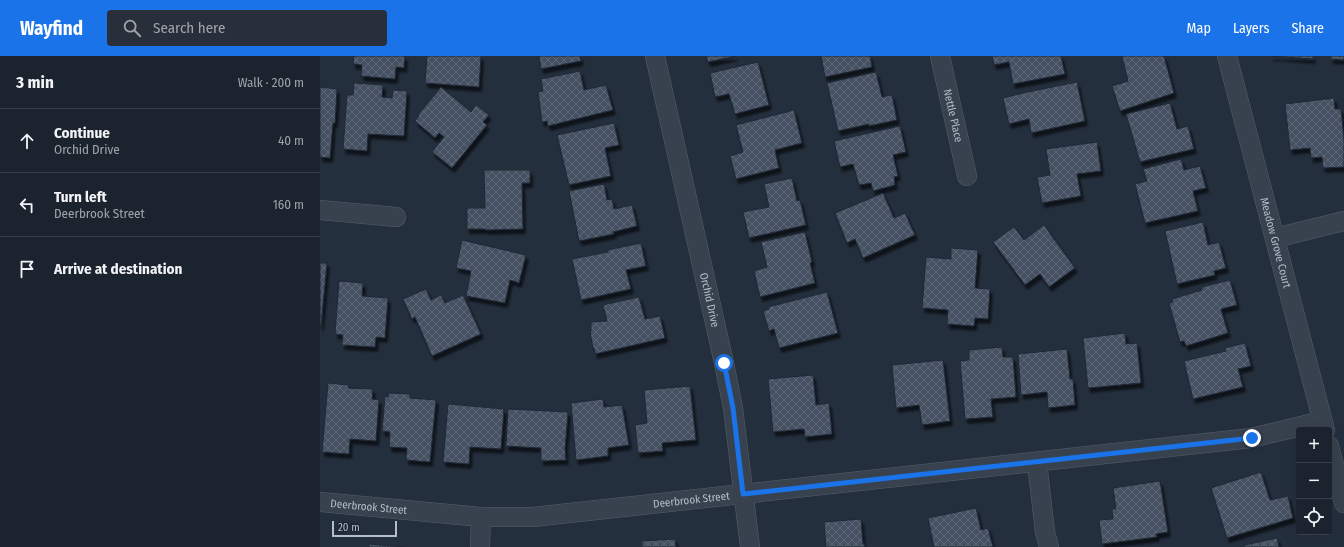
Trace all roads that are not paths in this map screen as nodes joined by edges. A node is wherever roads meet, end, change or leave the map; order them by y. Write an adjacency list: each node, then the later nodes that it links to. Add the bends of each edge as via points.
1 (655, 56): 12 (street, Orchid Drive, via 724,363 733,408)
2 (940, 56): 4 (street, Nettle Place)
3 (1227, 56): 8 (street, Meadow Grove Court)
4 (966, 176)
5 (320, 210): 6 (street)
6 (396, 217)
7 (1344, 221): 8 (street)
8 (1275, 238): 9 (street, Meadow Grove Court)
9 (1323, 425): 11 (street, Deerbrook Street, via 1252,438)
10 (1332, 457): 14 (street)
11 (1037, 462): 12 (street, Deerbrook Street); 18 (street)
12 (743, 494): 15 (street, Deerbrook Street, via 533,517); 17 (street, Orchid Drive)
13 (320, 502): 15 (street, Deerbrook Street)
14 (1344, 503)
15 (481, 517): 16 (street)
16 (480, 547)
17 (750, 547)
18 (1049, 547)

